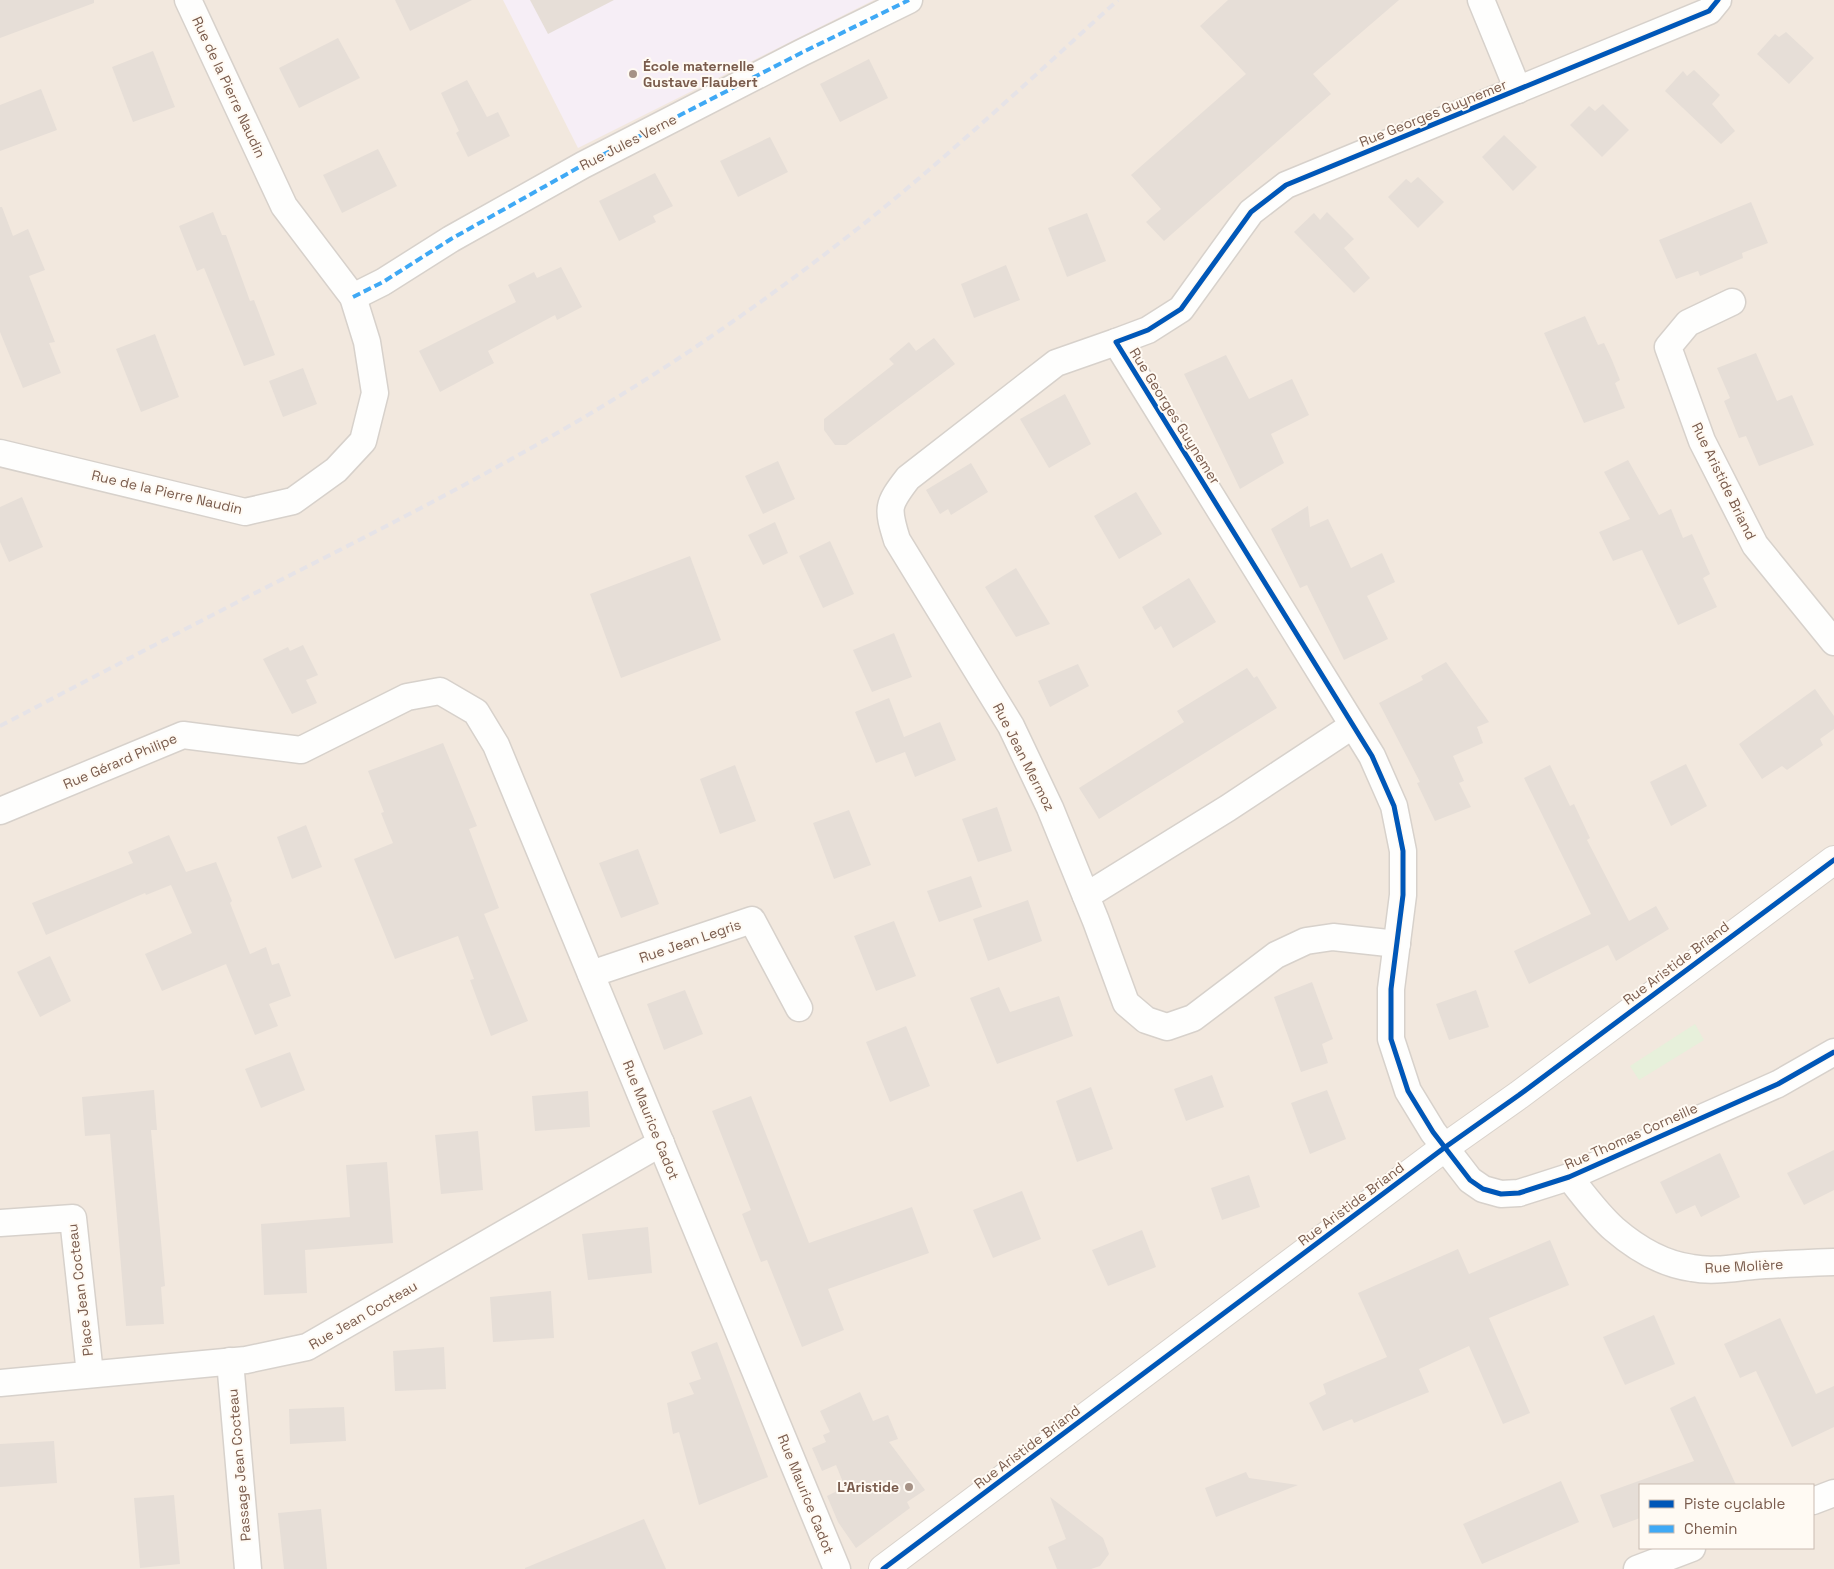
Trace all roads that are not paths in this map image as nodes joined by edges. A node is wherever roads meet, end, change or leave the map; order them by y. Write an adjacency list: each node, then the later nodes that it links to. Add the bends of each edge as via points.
1 (188, 0): 6 (street, Rue de la Pierre Naudin, via 284,206)
2 (909, 0): 6 (street, Rue Jules Verne, via 591,161)
3 (1481, 0): 5 (street, Rue Georges Guynemer)
4 (1718, 0): 5 (street, Rue Georges Guynemer, via 1709,11)
5 (1518, 90): 8 (street, Rue Georges Guynemer, via 1286,185 1251,212 1181,309 1148,330)
6 (353, 297): 9 (street, Rue de la Pierre Naudin, via 367,342 374,393 363,441 336,470 293,501 245,512)
7 (1732, 302): 10 (street, Rue Aristide Briand, via 1688,323 1668,347 1702,442 1755,546)
8 (1116, 342): 12 (street, Rue Georges Guynemer); 15 (street, Rue Jean Mermoz, via 1056,363 908,478 893,497 890,516 897,540 1011,726 1050,808)
9 (0, 453)
10 (1834, 642)
11 (440, 691): 13 (street, Rue Gérard Philipe, via 407,697 301,750 183,735); 17 (street, Rue Maurice Cadot, via 476,712 496,745)
12 (1352, 726): 15 (street); 16 (street, Rue Georges Guynemer, via 1372,756 1396,815 1403,851 1403,895)
13 (0, 811)
14 (1834, 860): 21 (main road, Rue Aristide Briand)
15 (1086, 896): 16 (street, Rue Jean Mermoz, via 1126,1002 1146,1020 1166,1027 1193,1018 1276,955 1306,941 1333,937)
16 (1397, 944): 21 (street, Rue Georges Guynemer, via 1391,990 1391,1039 1408,1091)
17 (591, 974): 18 (street, Rue Jean Legris, via 752,920); 20 (street, Rue Maurice Cadot)
18 (800, 1008)
19 (1834, 1052): 22 (street, Rue Thomas Corneille, via 1778,1084)
20 (660, 1143): 25 (street, Rue Jean Cocteau, via 307,1348); 32 (street, Rue Maurice Cadot)
21 (1444, 1148): 22 (street, Rue Thomas Corneille, via 1470,1180 1501,1194 1518,1194); 33 (main road, Rue Aristide Briand)
22 (1569, 1177): 24 (street, Rue Molière, via 1613,1228 1654,1256 1676,1264 1712,1270)
23 (0, 1223): 26 (street, Place Jean Cocteau, via 73,1218)
24 (1834, 1262)
25 (230, 1361): 26 (street, Rue Jean Cocteau); 31 (street, Passage Jean Cocteau)
26 (90, 1374): 27 (street, Rue Jean Cocteau)
27 (0, 1383)
28 (1834, 1493): 29 (street)
29 (1814, 1501)
30 (1689, 1549): 34 (street)
31 (248, 1569)
32 (837, 1569)
33 (883, 1569)
34 (1636, 1569)

